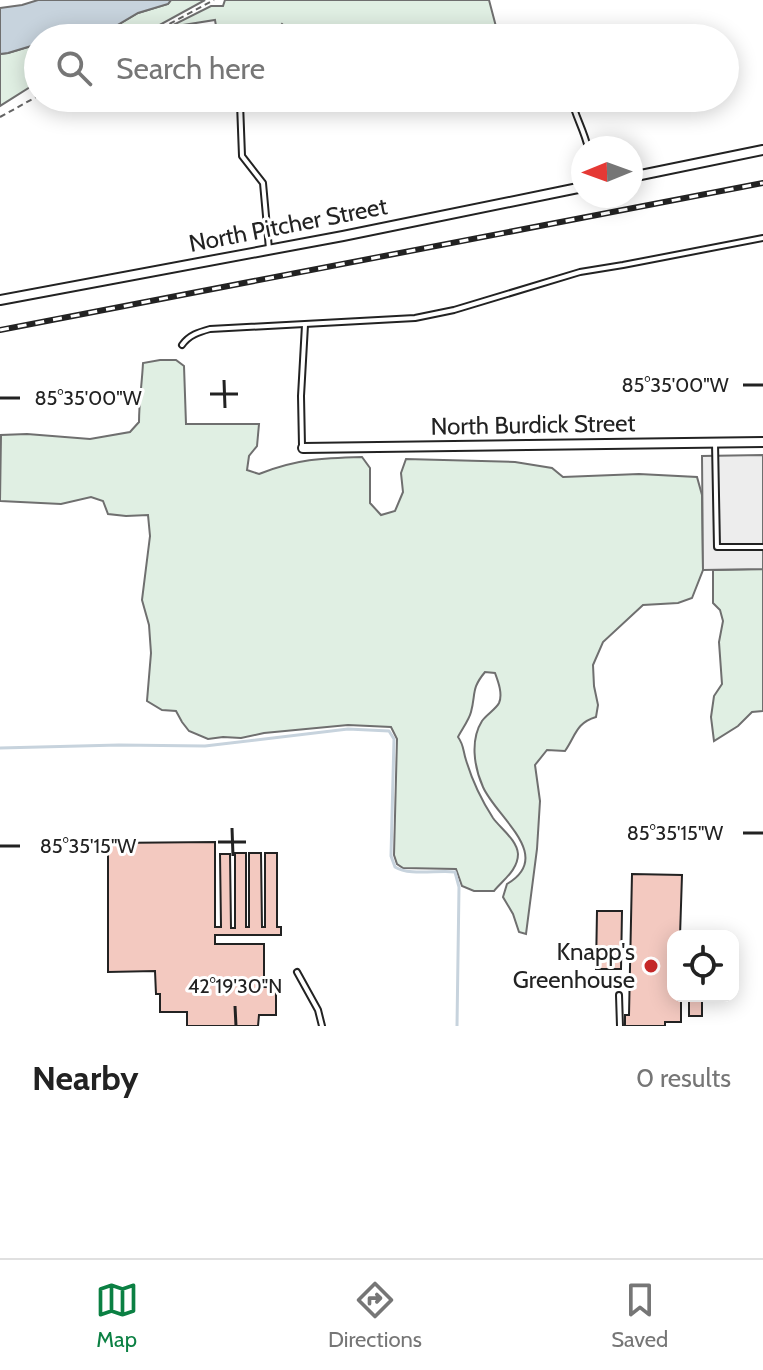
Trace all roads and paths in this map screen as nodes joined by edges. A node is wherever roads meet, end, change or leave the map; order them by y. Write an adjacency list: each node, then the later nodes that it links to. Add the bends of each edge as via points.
1 (214, 0): 2 (path)
2 (169, 24)
3 (24, 104): 6 (path)
4 (240, 112): 12 (lane, via 242,156 263,183)
5 (574, 112): 7 (lane)
6 (0, 117)
7 (586, 136)
8 (763, 150): 9 (street)
9 (643, 175)
10 (571, 189): 12 (street, North Pitcher Street)
11 (763, 238): 14 (lane, via 580,272 415,318)
12 (269, 249): 13 (street, North Pitcher Street)
13 (0, 300)
14 (305, 325): 15 (lane, via 210,329); 18 (lane)
15 (182, 345)
16 (763, 442): 17 (street, North Burdick Street)
17 (715, 443): 18 (street, North Burdick Street); 19 (lane, via 717,547)
18 (303, 448)
19 (763, 547)
20 (297, 972): 22 (lane)
21 (619, 995): 23 (lane)
22 (322, 1026)
23 (620, 1026)

